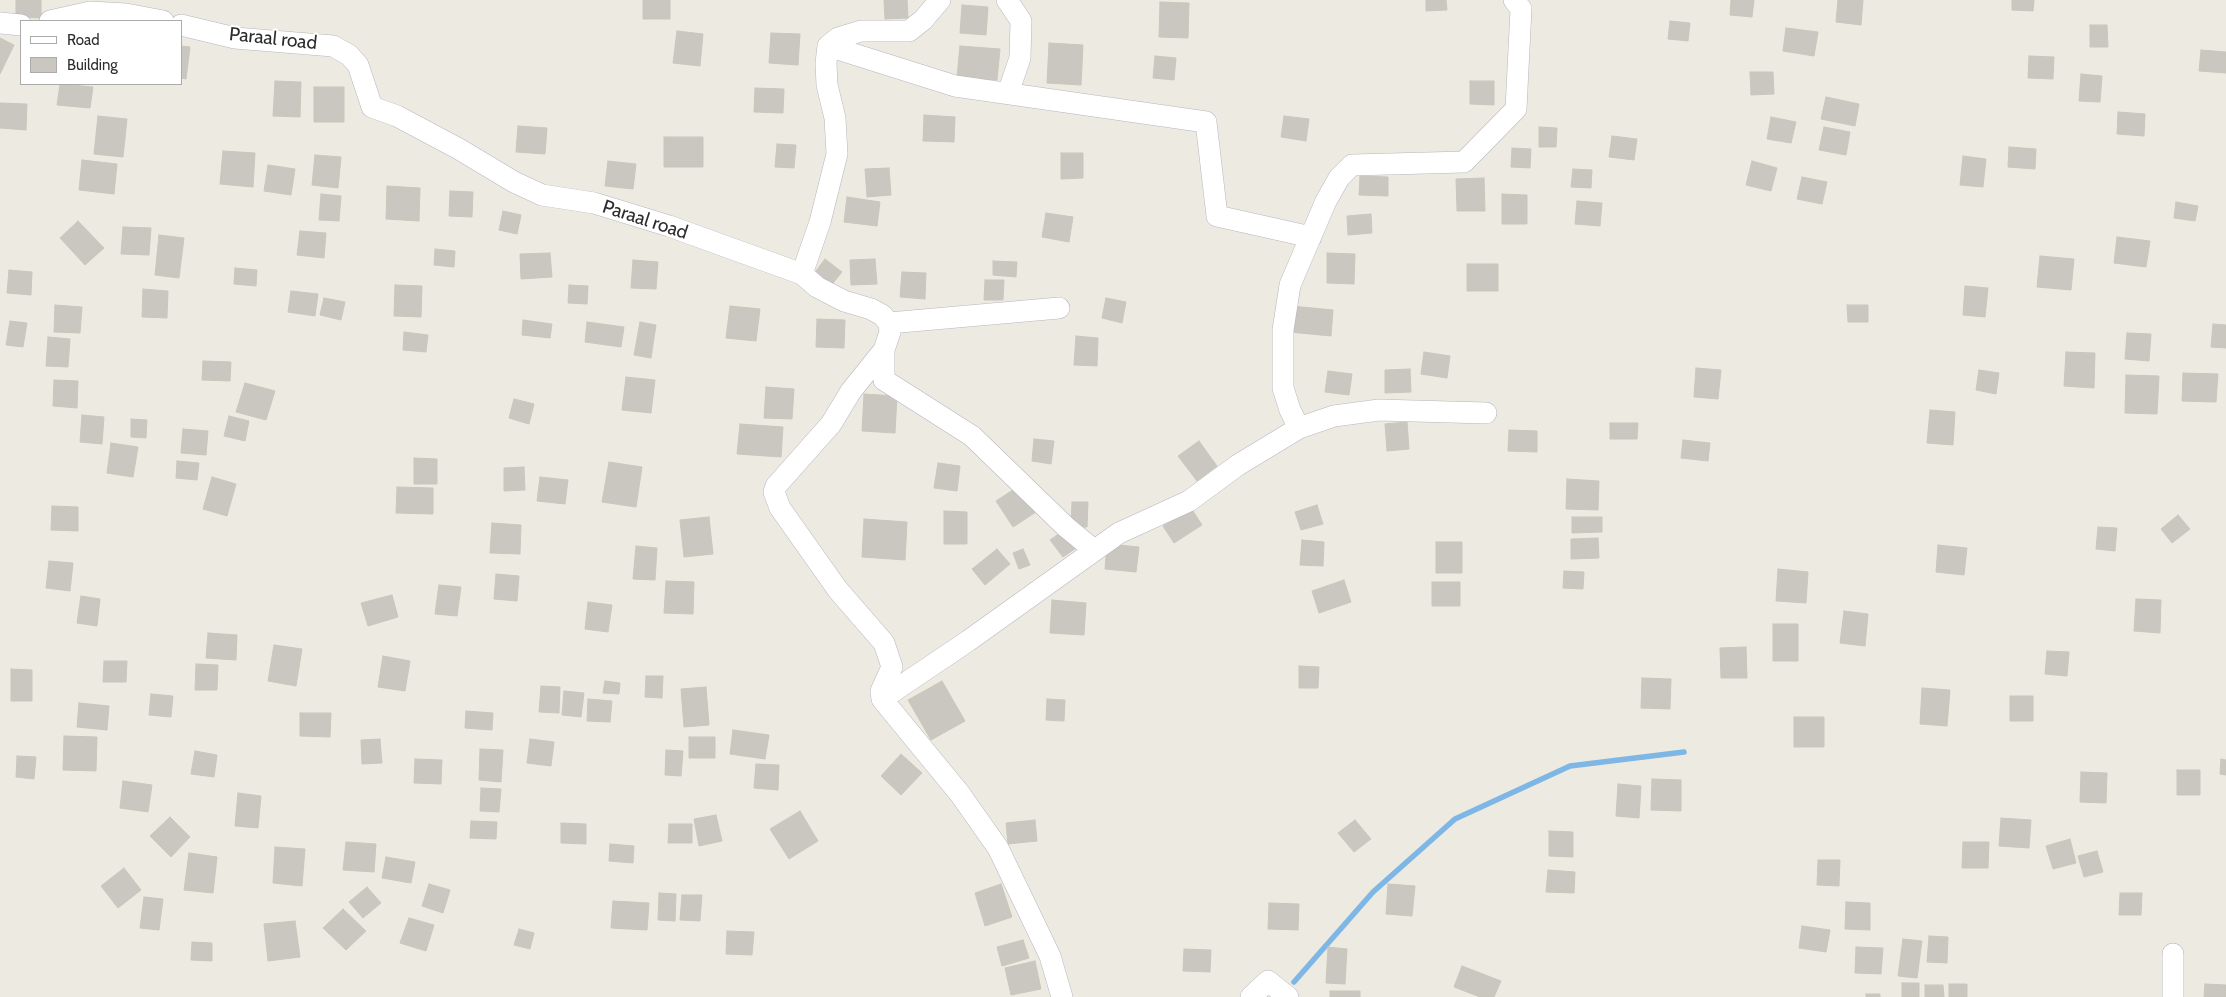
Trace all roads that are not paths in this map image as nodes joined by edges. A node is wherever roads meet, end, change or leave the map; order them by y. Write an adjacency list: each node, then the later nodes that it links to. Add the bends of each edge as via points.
1 (940, 0): 9 (street, via 909,31 861,30 838,38)
2 (1007, 0): 10 (street, via 1020,21 1020,58)
3 (1514, 0): 11 (street, via 1521,9 1516,109 1464,162 1352,165 1338,178)
4 (54, 20): 5 (street, via 90,12)
5 (158, 20)
6 (0, 23): 7 (street)
7 (20, 25)
8 (182, 25): 12 (street, Paraal road, via 235,38 333,46 349,55 358,65 372,107 459,149 514,182 542,195 594,203 669,226)
9 (828, 46): 10 (street, via 954,86); 12 (street, via 827,85 835,118 837,154 820,222)
10 (1008, 93): 11 (street, via 1206,122 1217,216)
11 (1311, 237): 17 (street, via 1290,285 1283,330 1283,388)
12 (802, 274): 14 (street, Paraal road, via 817,287 844,301 871,309)
13 (1059, 308): 14 (street)
14 (889, 323): 15 (street, via 890,332)
15 (884, 350): 18 (street, via 884,380 972,436); 19 (street, via 851,391 831,424 774,492 780,508 838,590 884,643 892,667 881,691)
16 (1486, 413): 17 (street, via 1379,410 1334,416)
17 (1299, 428): 18 (street, via 1238,465 1189,501 1119,533)
18 (1094, 550): 19 (street)
19 (882, 699): 21 (street, via 960,794 998,848 1050,956)
20 (2173, 954): 24 (street)
21 (1062, 997)
22 (1251, 997): 23 (street, via 1268,981)
23 (1288, 997)
24 (2173, 997)

